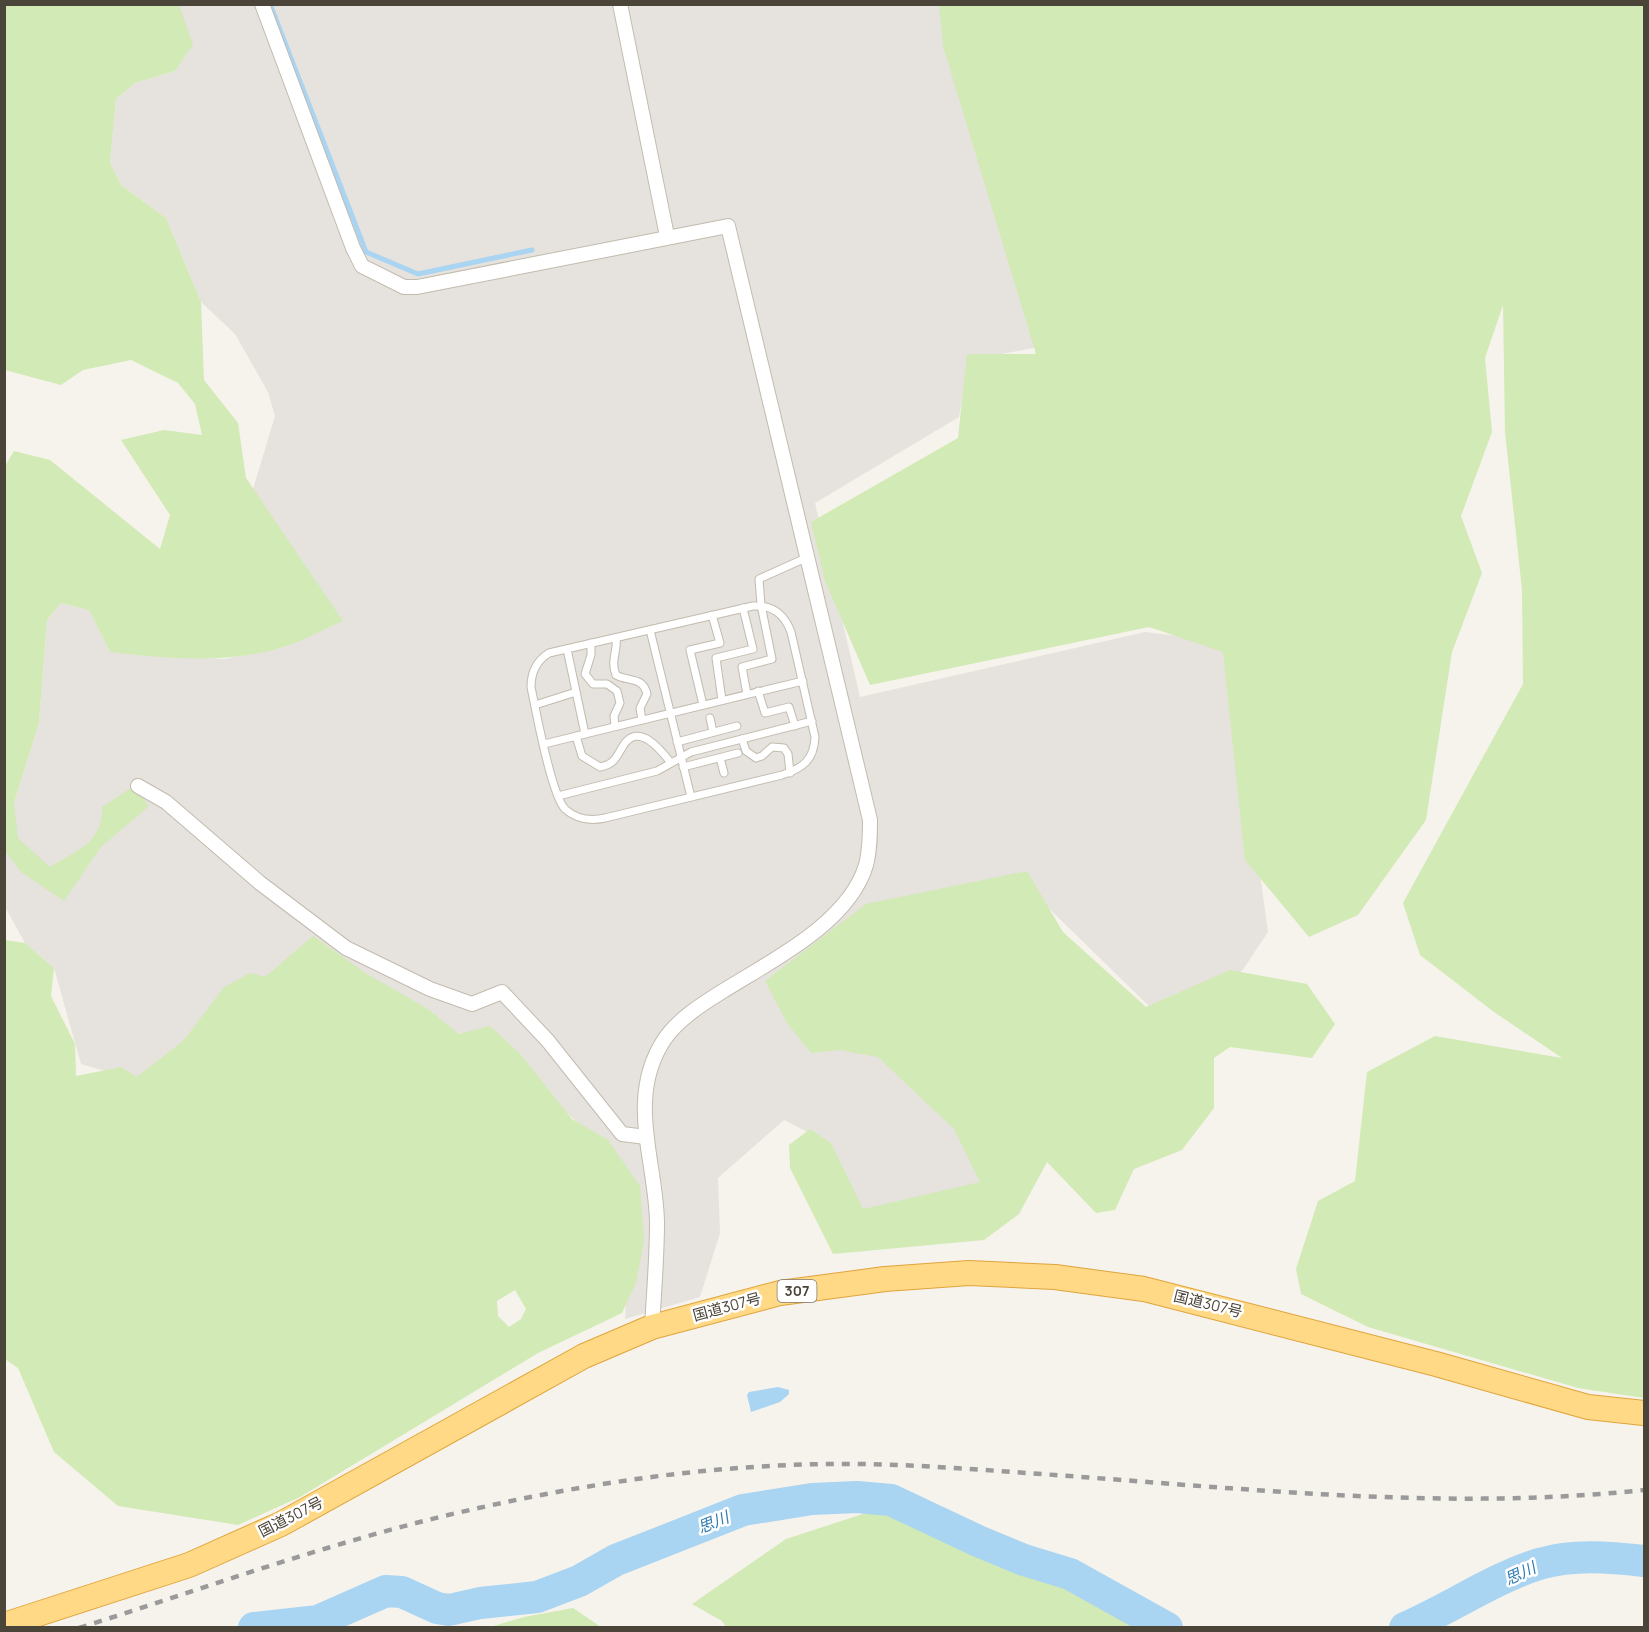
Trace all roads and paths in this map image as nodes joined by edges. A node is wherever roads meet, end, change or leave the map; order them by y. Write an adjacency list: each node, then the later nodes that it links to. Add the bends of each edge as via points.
1 (262, 4): 3 (street, via 362,266 404,287 417,287)
2 (620, 4): 3 (street)
3 (667, 236): 4 (street, via 728,226)
4 (808, 557): 5 (lane, via 759,579); 42 (street, via 870,820 866,866 847,904 828,921 704,1003 664,1040 646,1081)
5 (761, 605): 6 (lane); 12 (lane, via 777,611 788,622); 15 (lane, via 772,659 742,668)
6 (743, 608): 7 (lane); 16 (lane, via 753,649 716,658)
7 (712, 615): 8 (lane); 18 (lane, via 720,643 690,650)
8 (650, 630): 9 (lane); 19 (lane)
9 (616, 638): 10 (lane); 21 (lane, via 616,675 637,680 646,689 640,708)
10 (591, 643): 11 (lane); 23 (lane, via 585,674 593,684 607,684 617,691 620,704 614,716)
11 (567, 649): 14 (lane); 17 (lane, via 549,653 535,667 531,680)
12 (803, 681): 13 (lane); 22 (lane)
13 (758, 691): 15 (lane); 25 (lane, via 765,713 789,707)
14 (576, 692): 17 (lane); 27 (lane)
15 (747, 694): 16 (lane)
16 (722, 700): 18 (lane)
17 (535, 705): 31 (lane)
18 (703, 705): 19 (lane)
19 (670, 713): 21 (lane); 30 (lane)
20 (710, 718): 26 (lane)
21 (642, 720): 23 (lane)
22 (812, 721): 25 (lane); 37 (lane, via 816,737 813,753 804,765)
23 (615, 726): 27 (lane)
24 (737, 726): 26 (lane)
25 (795, 726): 29 (lane)
26 (713, 732): 30 (lane)
27 (585, 734): 28 (lane)
28 (576, 736): 31 (lane); 35 (lane, via 582,756 600,766 609,765 632,738 643,737 655,742)
29 (742, 739): 33 (lane); 37 (lane, via 749,756 756,758 772,747 784,748)
30 (677, 742): 33 (lane)
31 (544, 744): 40 (lane)
32 (738, 753): 34 (lane)
33 (681, 756): 35 (lane); 36 (lane)
34 (720, 758): 36 (lane); 38 (lane)
35 (671, 763): 40 (lane, via 646,775)
36 (683, 766): 41 (lane)
37 (790, 773): 41 (lane)
38 (724, 774)
39 (138, 786): 42 (street, via 166,802 260,883 346,948 430,989 472,1004 502,993 548,1041 622,1134)
40 (558, 796): 41 (lane, via 574,815 598,820)
41 (691, 797)
42 (646, 1137): 43 (street, via 657,1221)
43 (652, 1327): 44 (highway, 国道307号 / 307, via 780,1293 885,1279 969,1273 1055,1277 1144,1288 1588,1407); 45 (highway, 国道307号 / 307, via 584,1356 282,1524 189,1565)
44 (1644, 1413)
45 (4, 1625)

